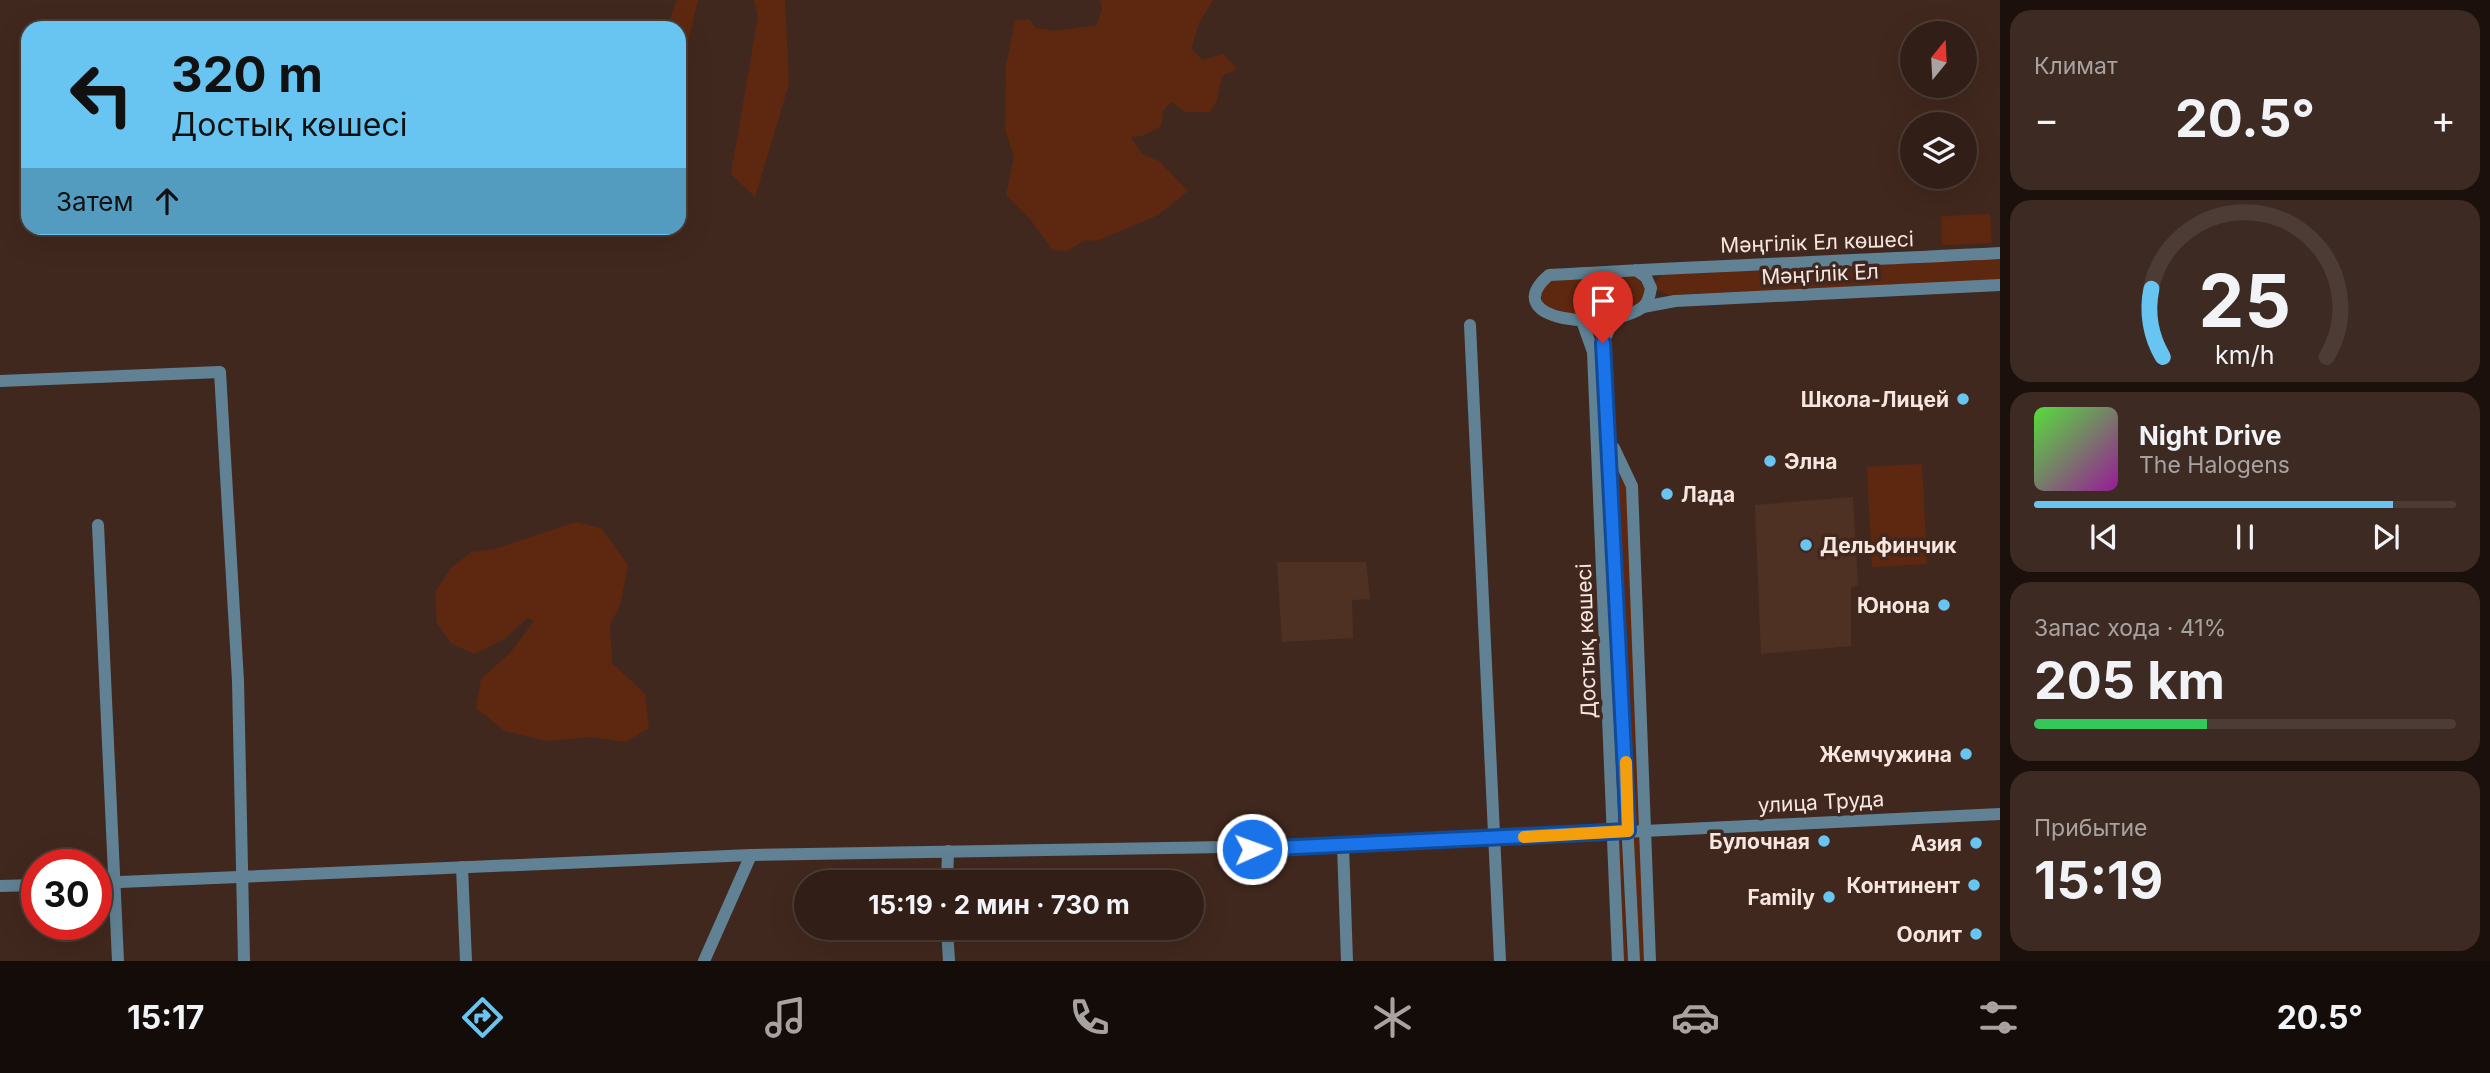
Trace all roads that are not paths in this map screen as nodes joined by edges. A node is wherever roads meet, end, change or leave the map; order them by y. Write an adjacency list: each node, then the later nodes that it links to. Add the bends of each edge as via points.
1 (2000, 253): 2 (street, Мәңгілік Ел көшесі)
2 (1636, 270): 4 (street, via 1651,288); 6 (street, Мәңгілік Ел көшесі, via 1549,275 1541,281 1536,300 1544,312)
3 (2000, 285): 4 (street, Мәңгілік Ел, via 1675,301)
4 (1643, 307): 5 (street, Мәңгілік Ел көшесі)
5 (1614, 318): 6 (street, Мәңгілік Ел көшесі); 9 (street, via 1603,343)
6 (1582, 321): 14 (street, Достық көшесі, via 1593,352)
7 (1471, 325): 15 (street)
8 (0, 381): 21 (street, via 220,372 238,681)
9 (1610, 440): 12 (street); 13 (street, via 1632,486)
10 (97, 525): 22 (street)
11 (2000, 814): 13 (street, улица Труда)
12 (1628, 831): 13 (street, улица Труда); 14 (street, улица Труда); 34 (street)
13 (1645, 831): 35 (street)
14 (1612, 832): 15 (street, улица Труда); 33 (street, Достық көшесі)
15 (1495, 839): 16 (street, улица Труда); 32 (street)
16 (1343, 845): 17 (street, улица Труда); 31 (street)
17 (948, 851): 18 (street, улица Труда); 20 (street)
18 (751, 855): 19 (street, улица Труда); 29 (street)
19 (462, 867): 21 (street, улица Труда); 28 (street)
20 (947, 870)
21 (241, 877): 22 (street, улица Труда); 27 (street)
22 (114, 883): 26 (street)
23 (21, 885): 24 (street)
24 (0, 886)
25 (947, 940): 30 (street)
26 (118, 961)
27 (244, 961)
28 (466, 961)
29 (704, 961)
30 (948, 961)
31 (1346, 961)
32 (1500, 961)
33 (1618, 961)
34 (1634, 961)
35 (1650, 961)

